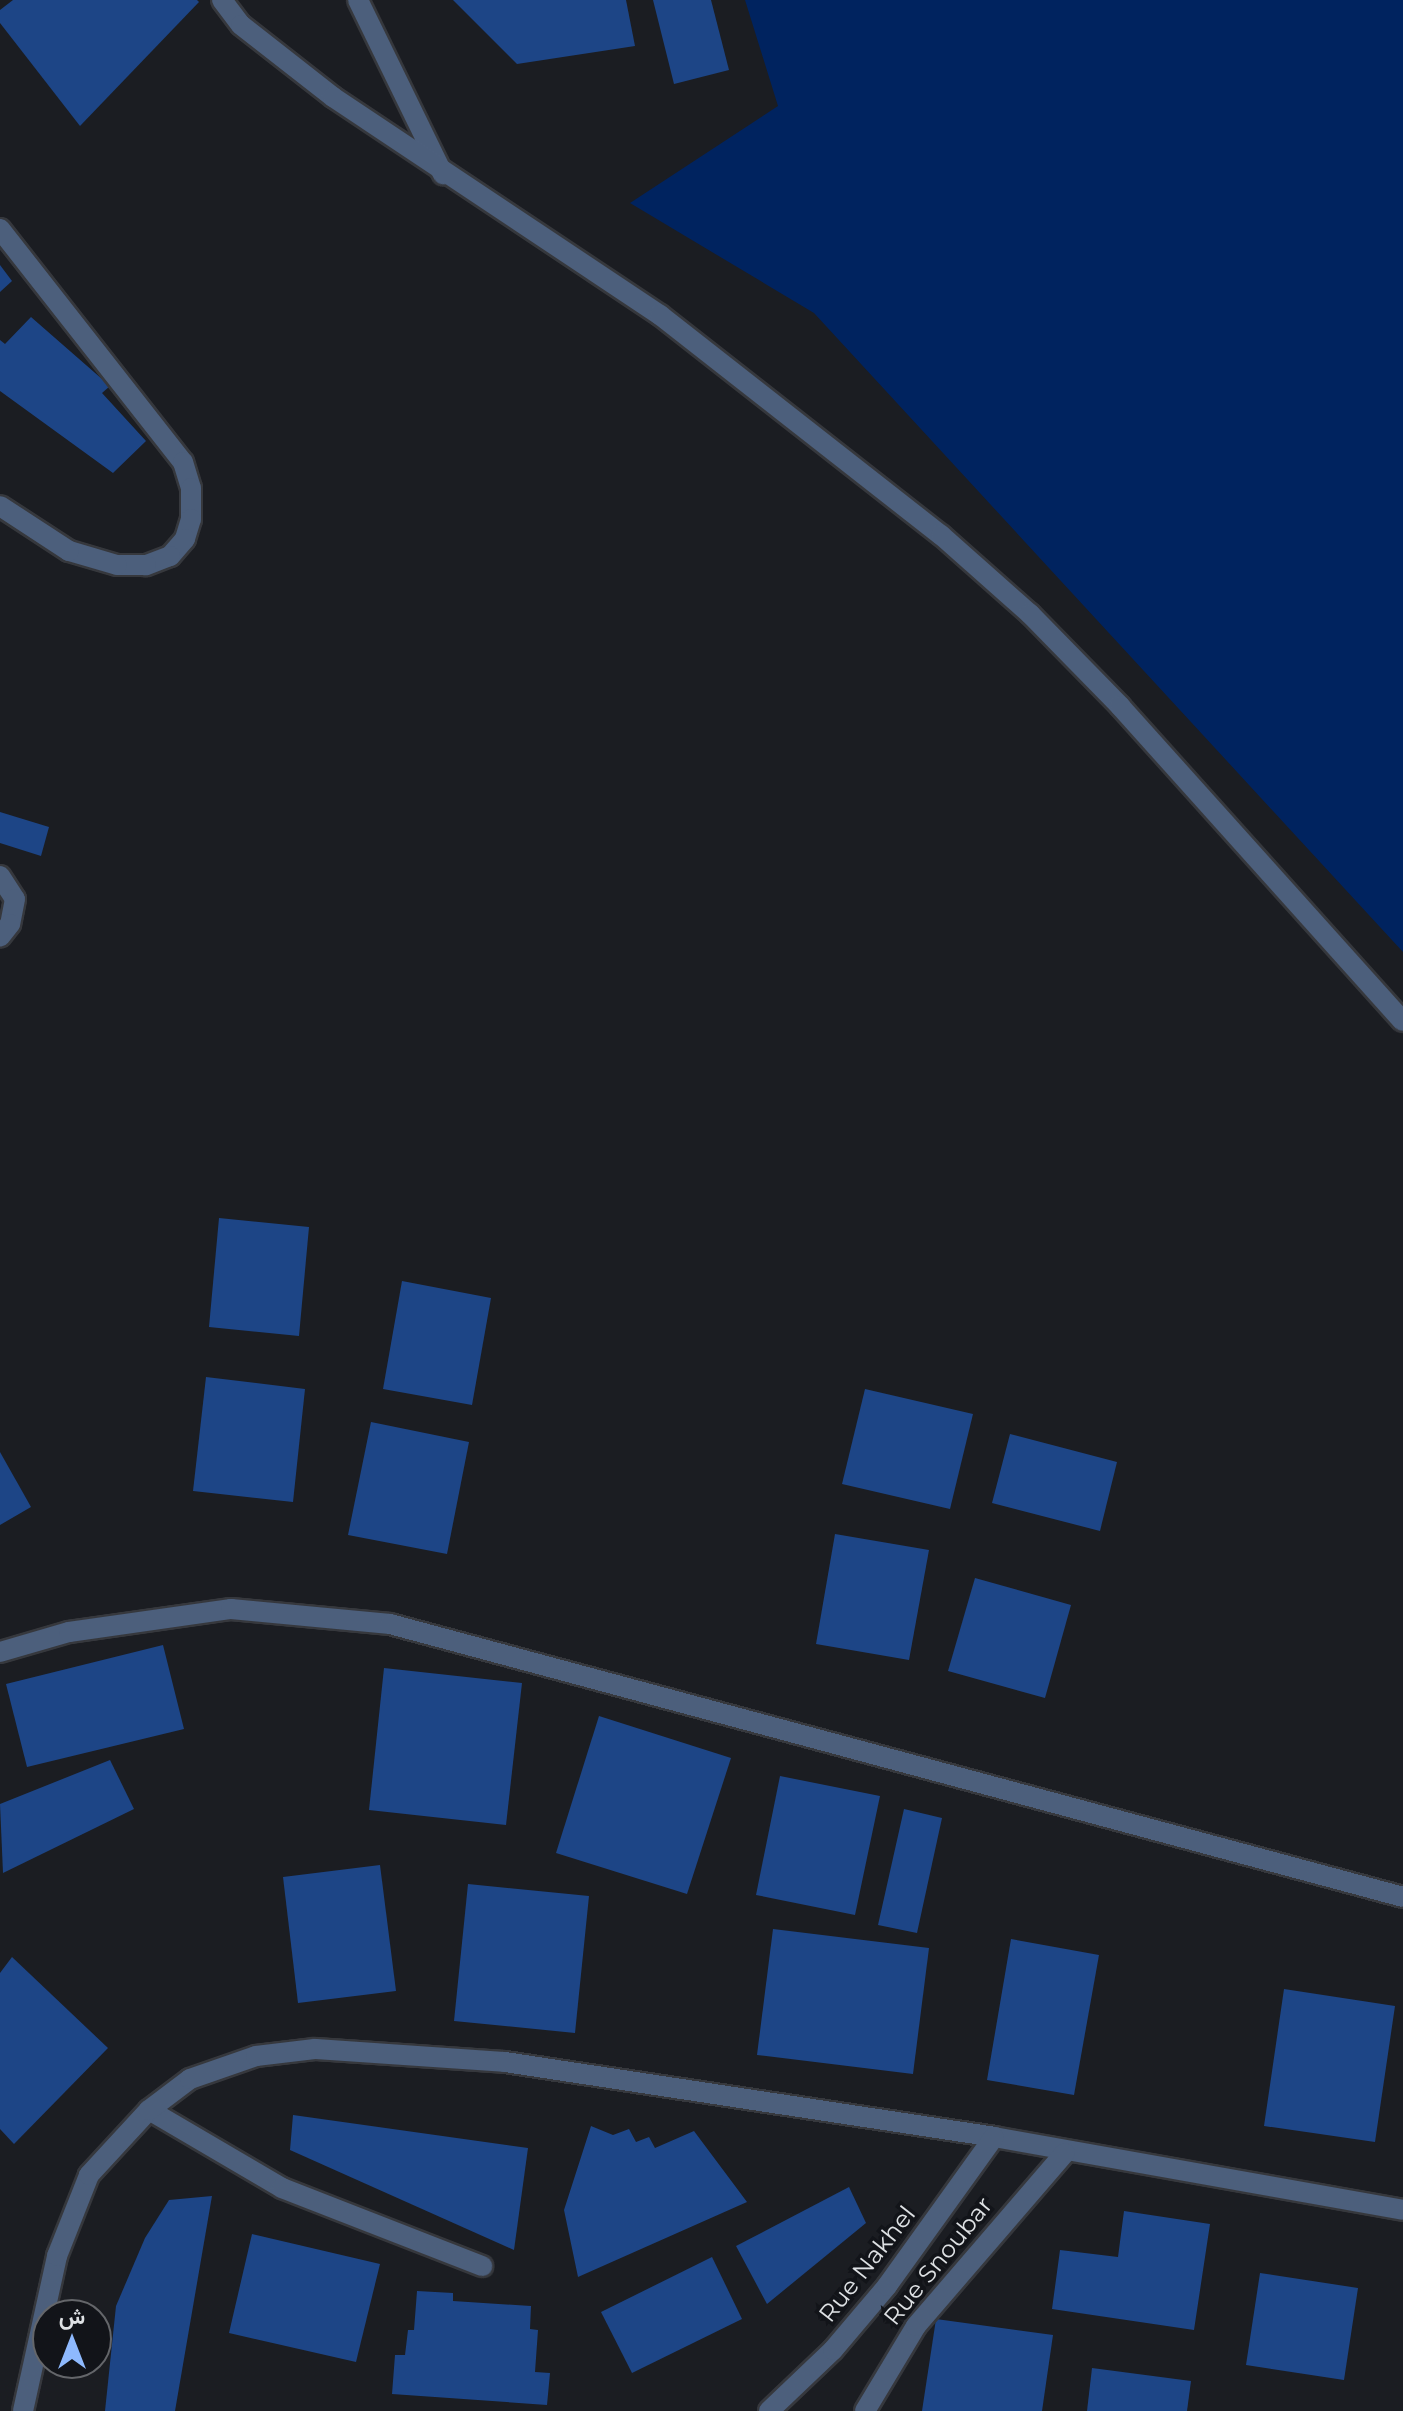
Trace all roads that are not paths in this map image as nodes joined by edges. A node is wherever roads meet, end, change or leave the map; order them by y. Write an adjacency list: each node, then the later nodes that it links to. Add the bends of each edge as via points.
1 (222, 0): 3 (street, via 241,25)
2 (358, 0): 3 (street)
3 (443, 174): 8 (street, via 660,315 941,535 1030,614 1120,706)
4 (0, 229): 5 (street, via 40,286 163,431 183,462 191,488 191,519 185,539 170,556 146,565 117,565 69,551)
5 (0, 506)
6 (0, 876): 7 (street, via 15,899 10,924)
7 (0, 937)
8 (1403, 1021)
9 (0, 1652): 10 (street, via 69,1632 231,1609 390,1624)
10 (1403, 1897)
11 (149, 2110): 12 (street, via 190,2079 256,2056 315,2049 403,2051); 15 (street, via 282,2188); 16 (street, via 89,2175 57,2256)
12 (994, 2137): 13 (street); 17 (street, Rue Nakhel, via 887,2286 833,2350)
13 (1065, 2153): 14 (street); 18 (street, Rue Snoubar, via 916,2326)
14 (1403, 2210)
15 (482, 2266)
16 (23, 2411)
17 (769, 2411)
18 (865, 2411)

